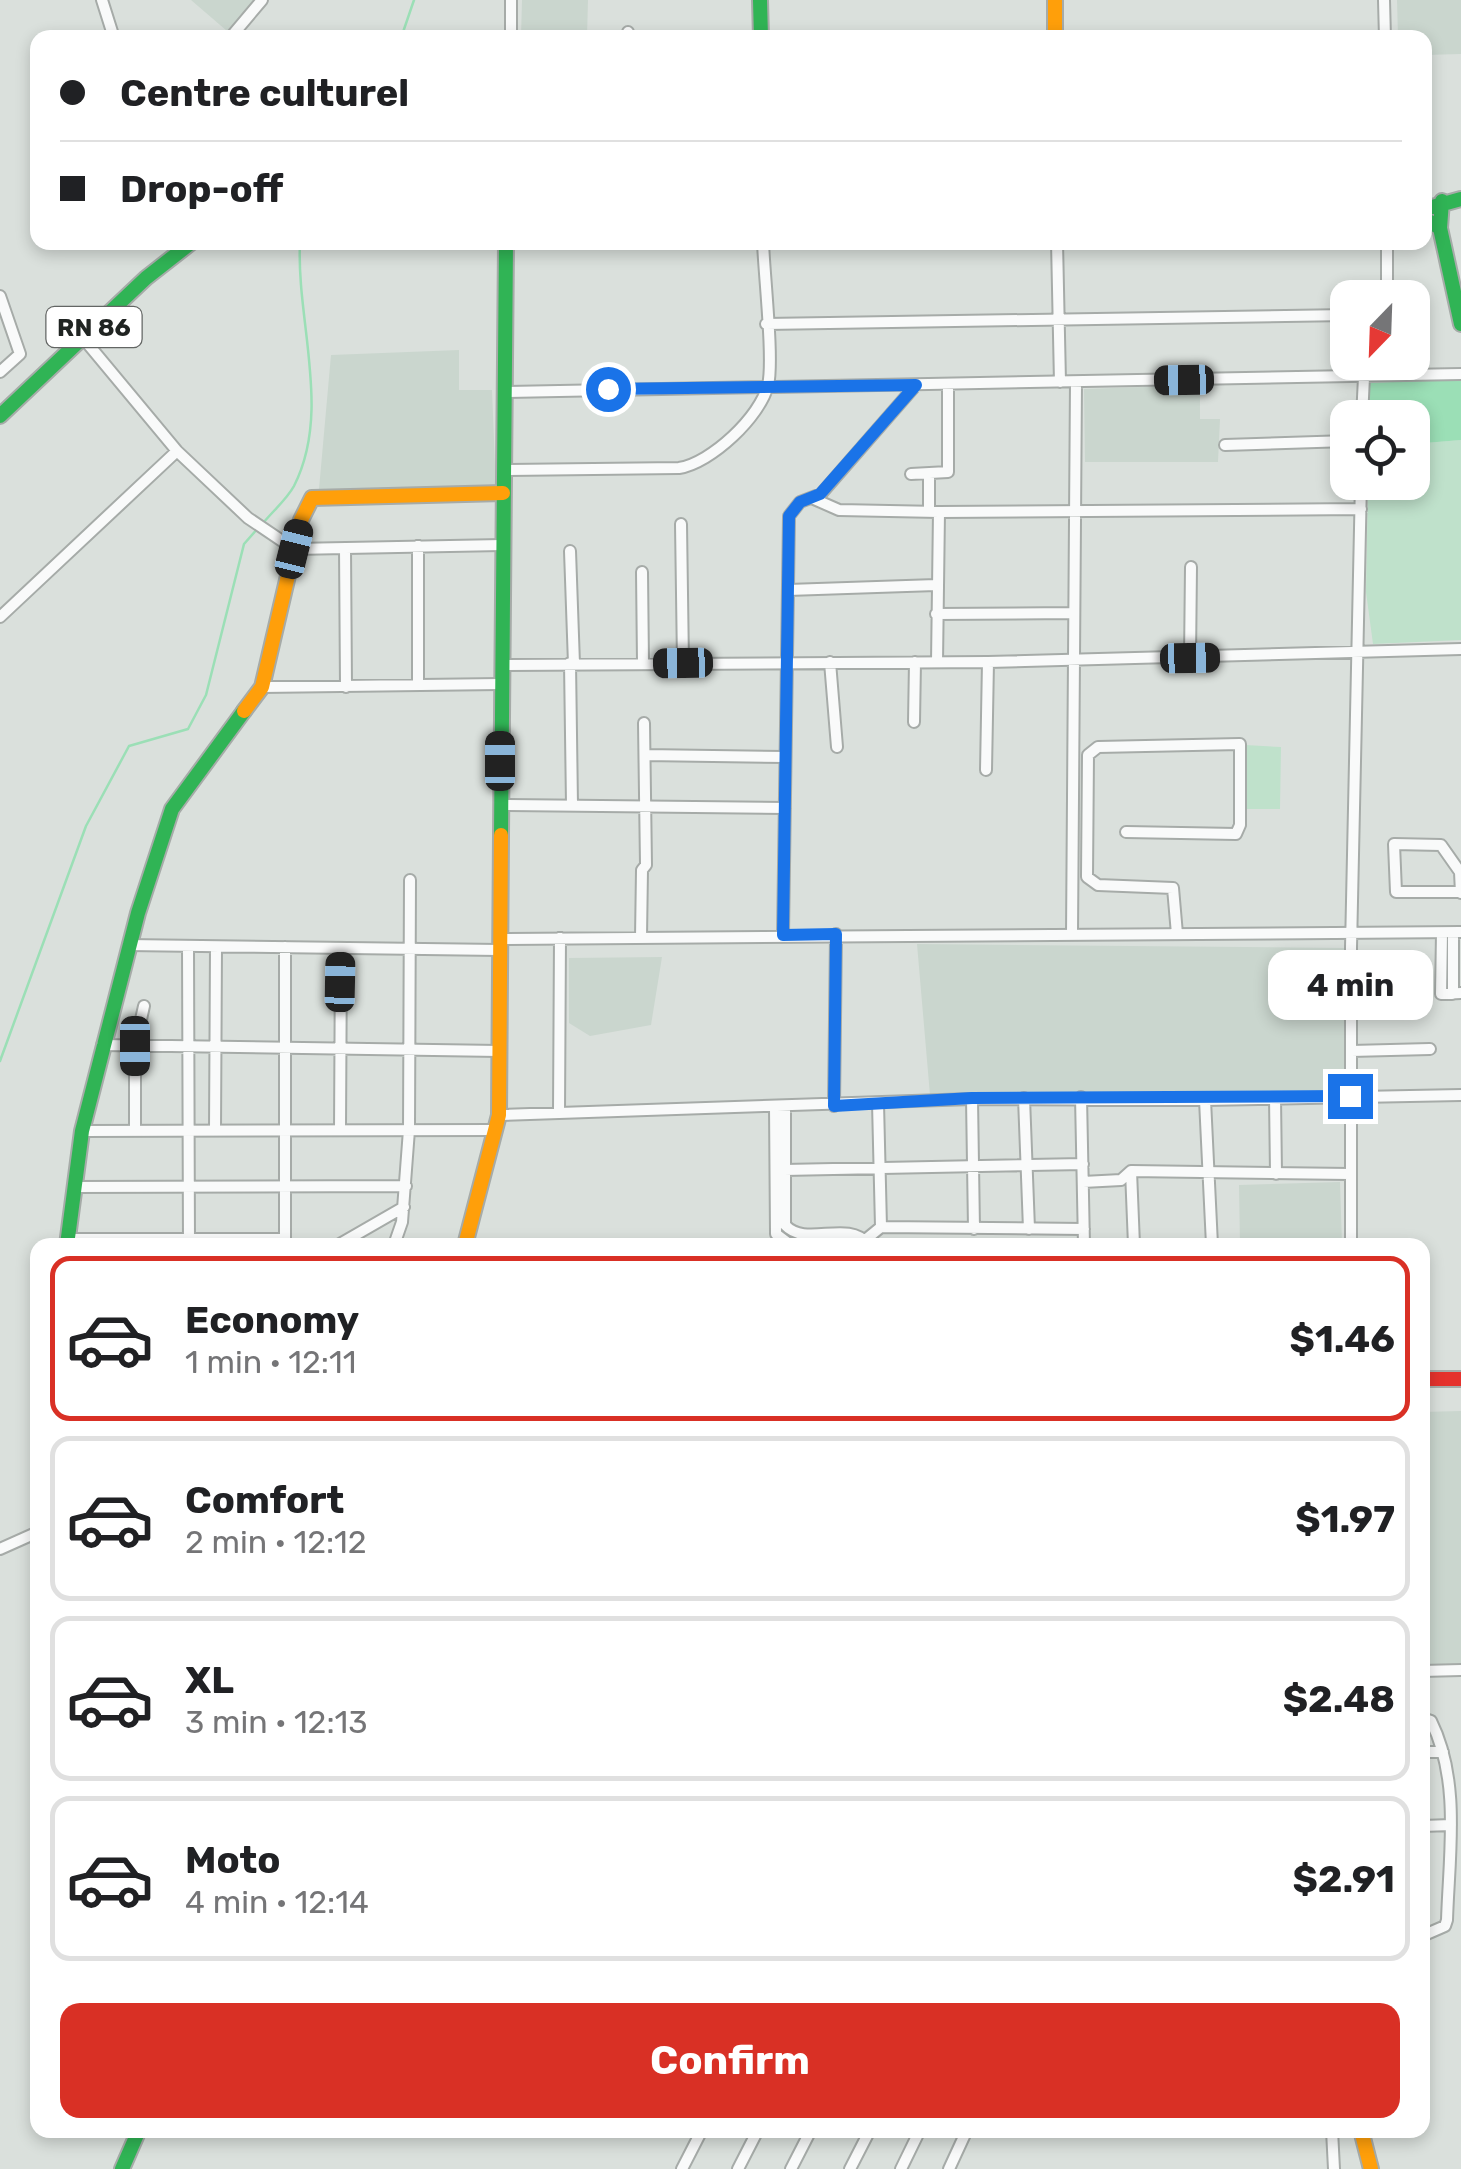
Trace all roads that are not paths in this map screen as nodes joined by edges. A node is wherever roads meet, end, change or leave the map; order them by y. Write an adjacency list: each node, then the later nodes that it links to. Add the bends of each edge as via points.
1 (102, 0): 7 (street)
2 (262, 0): 8 (street)
3 (511, 0): 9 (street)
4 (760, 0): 10 (main road)
5 (1055, 0): 11 (main road)
6 (1384, 0): 12 (street)
7 (111, 30)
8 (237, 30)
9 (511, 30)
10 (761, 30)
11 (1055, 30)
12 (1384, 30)
13 (1461, 198): 14 (main road)
14 (1442, 200): 15 (main road); 17 (main road)
15 (1432, 205)
16 (1432, 223): 17 (main road)
17 (1440, 228): 28 (main road)
18 (183, 250): 29 (main road, RN 86)
19 (506, 250): 39 (main road)
20 (763, 250): 27 (street)
21 (1057, 250): 26 (street)
22 (1387, 250): 23 (street)
23 (1387, 280)
24 (0, 296): 30 (street, via 20,354)
25 (1330, 315): 26 (street)
26 (1058, 318): 27 (street); 34 (street)
27 (766, 324): 37 (street)
28 (1461, 324)
29 (83, 338): 40 (main road, RN 86); 43 (street)
30 (0, 372)
31 (1461, 374): 32 (street)
32 (1430, 375)
33 (1330, 378): 35 (street)
34 (1060, 382): 35 (street); 36 (street)
35 (1076, 382): 51 (street)
36 (948, 384): 38 (street); 46 (street, via 948,472)
37 (768, 385): 38 (street); 39 (street); 44 (street, via 724,446 697,465)
38 (916, 385): 48 (street)
39 (502, 392): 44 (main road)
40 (0, 416)
41 (1330, 442): 42 (street)
42 (1225, 445)
43 (177, 451): 57 (street, via 248,518); 65 (street)
44 (503, 470): 47 (main road)
45 (911, 474): 46 (street)
46 (929, 474): 52 (street)
47 (503, 493): 54 (main road); 57 (main road, via 312,498)
48 (814, 499): 52 (street, via 839,510); 62 (street, via 800,502 789,516)
49 (1361, 500): 50 (street)
50 (1361, 509): 51 (street); 67 (street)
51 (1076, 510): 52 (street); 63 (street)
52 (934, 511): 61 (street)
53 (680, 524): 75 (street)
54 (502, 545): 55 (street); 78 (main road)
55 (418, 546): 56 (street); 79 (street)
56 (345, 548): 57 (street); 82 (street)
57 (294, 549): 81 (main road)
58 (570, 551): 76 (street)
59 (1192, 567): 68 (street)
60 (642, 572): 74 (street)
61 (936, 585): 62 (street); 64 (street)
62 (788, 590): 77 (street)
63 (1073, 612): 64 (street); 69 (street)
64 (936, 614): 72 (street)
65 (0, 617)
66 (1461, 649): 67 (street)
67 (1359, 653): 68 (street); 96 (street)
68 (1190, 658): 69 (street)
69 (1072, 660): 73 (street); 101 (street)
70 (830, 662): 71 (street); 77 (street); 85 (street)
71 (915, 662): 72 (street); 83 (street)
72 (936, 662): 73 (street)
73 (988, 662): 88 (street)
74 (643, 663): 75 (street); 76 (street)
75 (683, 663): 77 (street)
76 (572, 664): 78 (street); 90 (street)
77 (790, 664): 87 (street)
78 (502, 665): 80 (main road)
79 (418, 682): 80 (street); 82 (street)
80 (500, 684): 89 (main road)
81 (262, 686): 82 (street); 105 (main road, via 172,809)
82 (346, 687)
83 (914, 722)
84 (644, 724): 86 (street)
85 (837, 747)
86 (644, 755): 87 (street); 91 (street)
87 (786, 758): 92 (street)
88 (986, 770)
89 (500, 805): 90 (street); 104 (main road)
90 (572, 805): 91 (street)
91 (645, 806): 92 (street); 102 (street)
92 (785, 808): 100 (street)
93 (1126, 832): 99 (street, via 1236,834 1240,744 1098,747 1088,755 1087,877 1098,885 1173,888)
94 (410, 880): 110 (street)
95 (1461, 892): 95 (street, via 1460,872 1440,846 1394,844 1396,892)
96 (1352, 932): 97 (street); 99 (street); 121 (street)
97 (1452, 933): 111 (street)
98 (836, 934): 100 (street); 101 (street); 131 (street)
99 (1177, 934): 101 (street)
100 (783, 935): 102 (street)
101 (1072, 936)
102 (641, 937): 103 (street)
103 (560, 938): 104 (street); 133 (street)
104 (499, 944): 110 (street); 122 (main road)
105 (128, 945): 106 (street); 113 (main road)
106 (188, 946): 107 (street); 115 (street)
107 (216, 946): 108 (street); 116 (street)
108 (284, 947): 109 (street); 117 (street)
109 (341, 948): 110 (street); 118 (street)
110 (410, 949): 120 (street)
111 (1457, 993)
112 (144, 1006): 114 (street)
113 (102, 1046): 114 (street); 141 (main road)
114 (135, 1046): 115 (street); 135 (street)
115 (188, 1047): 116 (street); 136 (street)
116 (218, 1047): 117 (street); 137 (street)
117 (284, 1048): 118 (street); 138 (street)
118 (339, 1049): 120 (street); 139 (street)
119 (1430, 1049): 121 (street)
120 (410, 1050): 122 (street); 140 (street)
121 (1351, 1050): 124 (street)
122 (499, 1051): 134 (main road)
123 (1461, 1094): 124 (street)
124 (1350, 1096): 128 (street); 150 (street)
125 (972, 1098): 126 (street); 130 (street); 143 (street)
126 (1024, 1098): 127 (street); 144 (street)
127 (1081, 1098): 129 (street); 142 (street)
128 (1275, 1098): 129 (street); 149 (street)
129 (1205, 1100): 148 (street)
130 (878, 1103): 131 (street); 145 (street)
131 (834, 1106): 132 (street)
132 (780, 1107): 133 (street); 146 (street); 167 (street, via 776,1234)
133 (560, 1113): 134 (street)
134 (498, 1122): 140 (street); 166 (main road)
135 (135, 1130): 136 (street); 141 (street)
136 (188, 1130): 137 (street); 155 (street)
137 (216, 1130): 138 (street)
138 (285, 1130): 139 (street); 152 (street)
139 (340, 1130): 140 (street)
140 (408, 1130): 153 (street)
141 (82, 1131): 154 (main road)
142 (1083, 1164): 144 (street); 151 (street)
143 (974, 1166): 144 (street); 145 (street); 158 (street)
144 (1027, 1166): 159 (street)
145 (879, 1167): 146 (street); 157 (street)
146 (784, 1170): 168 (street, via 788,1229)
147 (1131, 1171): 148 (street); 151 (street, via 1121,1180); 171 (street)
148 (1208, 1172): 149 (street); 172 (street)
149 (1276, 1174): 150 (street)
150 (1350, 1174): 173 (street)
151 (1083, 1182): 160 (street)
152 (285, 1186): 153 (street); 155 (street); 163 (street)
153 (406, 1186): 156 (street)
154 (73, 1187): 155 (street); 161 (main road)
155 (188, 1188): 162 (street)
156 (404, 1207): 164 (street); 165 (street)
157 (881, 1228): 158 (street); 169 (street)
158 (974, 1229): 159 (street)
159 (1030, 1229): 160 (street)
160 (1084, 1229): 170 (street)
161 (68, 1238)
162 (189, 1238)
163 (286, 1238)
164 (350, 1238)
165 (396, 1238)
166 (466, 1238)
167 (781, 1238)
168 (857, 1238)
169 (869, 1238)
170 (1084, 1238)
171 (1134, 1238)
172 (1212, 1238)
173 (1351, 1238)
174 (1430, 1379): 175 (main road)
175 (1461, 1379)
176 (30, 1536): 177 (street)
177 (0, 1549)
178 (1430, 1670): 179 (street)
179 (1461, 1670)
180 (1430, 1720): 182 (street)
181 (1430, 1752): 182 (street)
182 (1443, 1752): 183 (street)
183 (1451, 1825): 184 (street); 185 (street, via 1447,1920)
184 (1430, 1826)
185 (1430, 1932)
186 (135, 2138): 195 (main road)
187 (698, 2138): 196 (street)
188 (754, 2138): 197 (street)
189 (807, 2138): 198 (street)
190 (866, 2138): 199 (street)
191 (916, 2138): 200 (street)
192 (963, 2138): 201 (street)
193 (1332, 2138): 202 (street)
194 (1363, 2138): 203 (main road)
195 (122, 2169)
196 (682, 2169)
197 (738, 2169)
198 (790, 2169)
199 (850, 2169)
200 (900, 2169)
201 (948, 2169)
202 (1334, 2169)
203 (1371, 2169)

